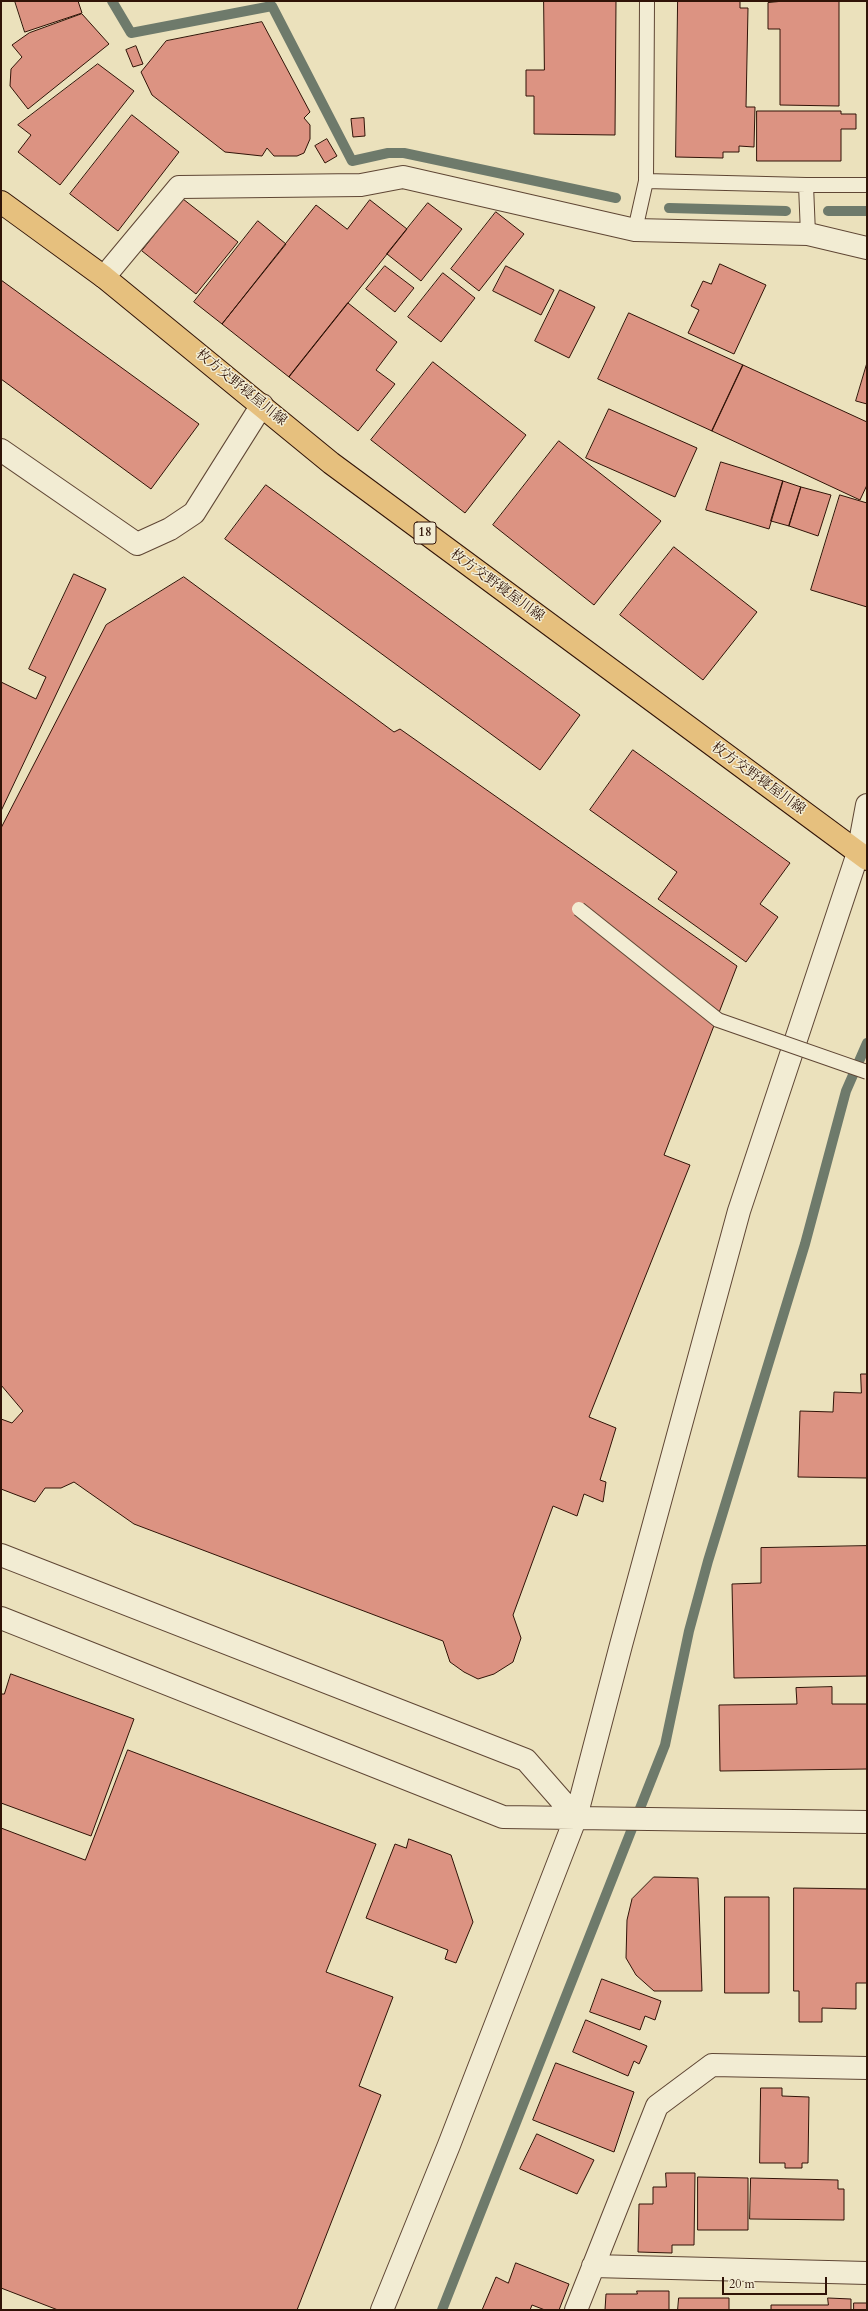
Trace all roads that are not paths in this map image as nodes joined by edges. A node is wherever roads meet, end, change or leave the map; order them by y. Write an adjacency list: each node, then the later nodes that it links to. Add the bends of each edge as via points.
1 (647, 1): 2 (lane)
2 (646, 181): 3 (lane); 6 (lane)
3 (806, 185): 4 (lane); 7 (lane)
4 (867, 185)
5 (1, 202): 9 (main road, 枚方交野寝屋川線 / 18)
6 (635, 230): 7 (street); 9 (street, via 403,177 362,185 179,187)
7 (808, 234): 8 (street)
8 (867, 248)
9 (104, 277): 10 (main road, 枚方交野寝屋川線 / 18)
10 (262, 405): 11 (street, via 194,513 170,529 136,544); 13 (main road, 枚方交野寝屋川線 / 18, via 331,464)
11 (1, 450)
12 (867, 805): 13 (street)
13 (862, 856): 18 (street, via 739,1211)
14 (579, 909): 15 (lane, bridge, via 718,1020)
15 (867, 1072)
16 (1, 1555): 18 (street, via 526,1760)
17 (1, 1618): 18 (street, via 503,1817)
18 (576, 1817): 19 (street); 23 (street)
19 (867, 1822)
20 (867, 2068): 21 (street, via 712,2065 657,2106)
21 (593, 2266): 22 (street); 24 (street)
22 (867, 2273)
23 (382, 2310)
24 (576, 2310)

